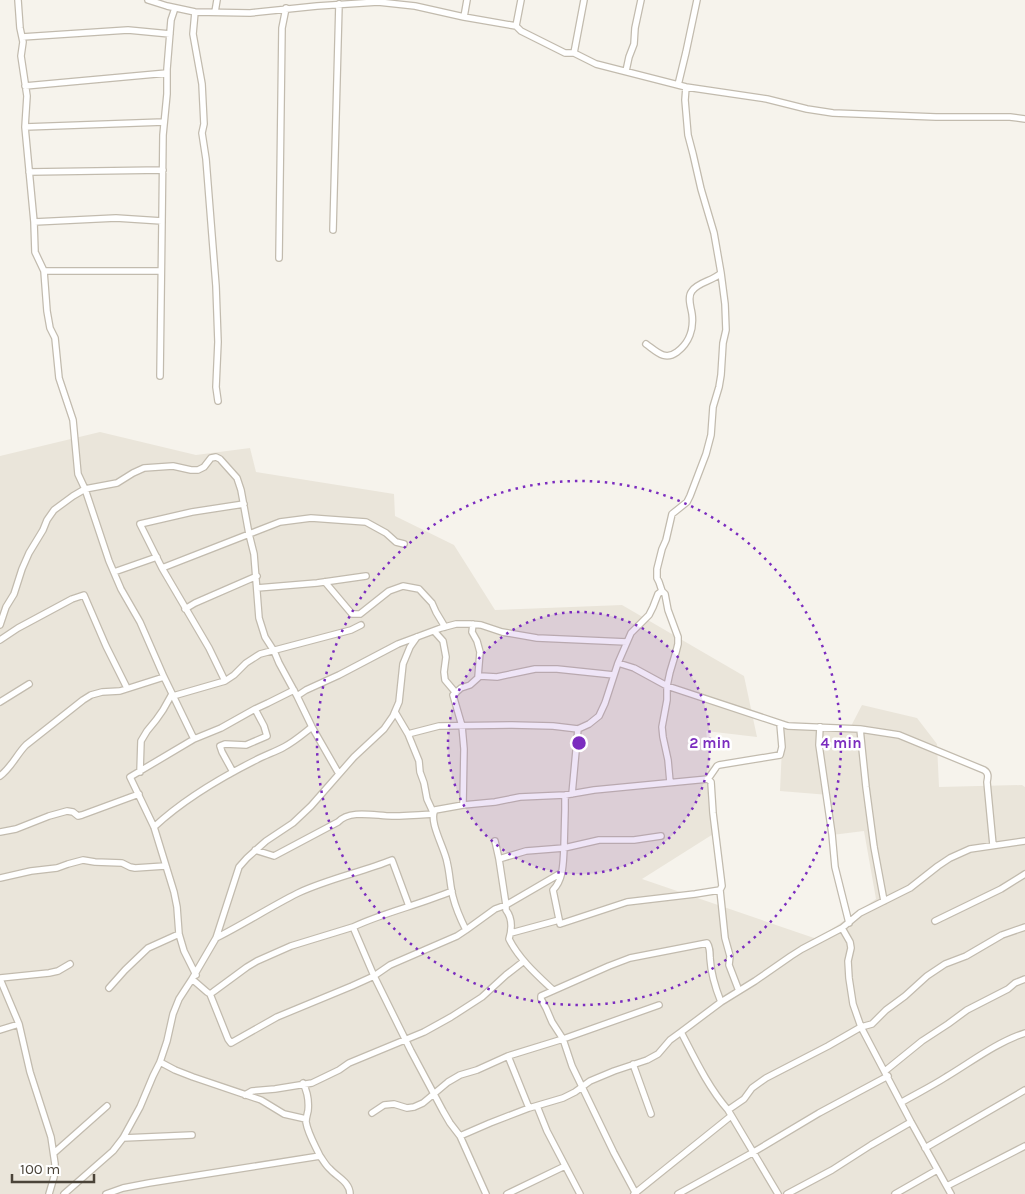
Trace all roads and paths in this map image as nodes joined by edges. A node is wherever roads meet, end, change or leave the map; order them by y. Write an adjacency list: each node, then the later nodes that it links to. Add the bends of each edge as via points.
1 (18, 0): 19 (street)
2 (148, 0): 12 (street)
3 (217, 0): 15 (street)
4 (467, 0): 16 (street)
5 (522, 0): 17 (street)
6 (584, 0): 20 (street)
7 (641, 0): 21 (street)
8 (697, 0): 23 (street)
9 (384, 1): 11 (street); 16 (street)
10 (316, 3): 11 (street); 13 (street)
11 (339, 4): 33 (street)
12 (175, 8): 14 (street); 18 (street)
13 (286, 8): 15 (street, via 250,13); 34 (street, via 282,28)
14 (195, 12): 15 (street); 40 (street, via 193,34 202,84 202,141 216,286)
15 (215, 12)
16 (464, 17): 17 (street)
17 (516, 26): 20 (street, via 565,53)
18 (170, 34): 19 (street, via 128,30); 22 (street)
19 (22, 37): 24 (street)
20 (574, 53): 21 (street, via 596,64)
21 (626, 71): 23 (street)
22 (167, 73): 24 (street); 27 (street)
23 (678, 85): 25 (street)
24 (25, 86): 28 (street)
25 (686, 87): 26 (street, via 833,113); 37 (street, via 688,135)
26 (1025, 119)
27 (164, 122): 28 (street); 29 (street)
28 (24, 127): 30 (street)
29 (162, 170): 30 (street); 31 (street)
30 (29, 172): 32 (street)
31 (162, 220): 32 (street, via 116,218); 36 (street)
32 (34, 222): 35 (street, via 35,252)
33 (333, 230)
34 (279, 258)
35 (44, 271): 36 (street); 41 (street, via 47,311 55,338 59,378 73,420 78,474)
36 (161, 271): 39 (street)
37 (722, 273): 38 (street, via 690,292 692,324 688,342 680,350 666,356); 52 (street, via 726,330 711,436 687,502 671,515 657,569)
38 (646, 344)
39 (160, 376)
40 (218, 401)
41 (85, 489): 42 (street, via 117,483 144,468 173,466 198,470 216,457 236,478); 47 (street); 55 (street, via 49,515 29,553)
42 (244, 504): 43 (street); 45 (street, via 140,524)
43 (249, 534): 44 (street, via 280,522 311,518 366,522); 46 (street); 48 (street)
44 (404, 544)
45 (157, 558): 46 (street); 47 (street)
46 (162, 568): 53 (street)
47 (114, 572): 66 (street)
48 (256, 576): 51 (street); 53 (street)
49 (366, 576): 50 (street)
50 (325, 582): 51 (street); 57 (street, via 352,614 360,614 389,591 403,586 419,589)
51 (257, 588): 62 (street, via 260,623)
52 (662, 591): 61 (street, via 649,615 631,633); 69 (street, via 678,637)
53 (185, 609): 67 (street)
54 (473, 624): 57 (street); 61 (street, via 537,638); 64 (street, via 472,632 480,652)
55 (0, 625)
56 (361, 625): 62 (street)
57 (446, 627): 58 (street)
58 (434, 631): 59 (street); 72 (street, via 443,641 445,680)
59 (417, 637): 71 (street); 76 (street, via 403,664)
60 (0, 640): 70 (street, via 84,595)
61 (627, 642): 63 (street)
62 (274, 651): 67 (street, via 260,654); 71 (street)
63 (618, 663): 65 (street); 69 (street)
64 (480, 676): 65 (street, via 557,669); 72 (street)
65 (614, 676): 81 (street, via 598,716)
66 (164, 677): 70 (street); 73 (street)
67 (225, 680): 73 (street)
68 (29, 684): 74 (street)
69 (667, 686): 77 (street); 90 (street, via 668,700 662,727)
70 (127, 688): 88 (street, via 91,695 83,700 26,745)
71 (296, 693): 75 (street); 79 (street)
72 (456, 693): 78 (street, via 453,695)
73 (172, 695): 84 (street); 85 (street, via 141,741)
74 (0, 702)
75 (255, 709): 84 (street); 86 (street, via 268,736 246,745 220,746)
76 (395, 712): 83 (street); 87 (street, via 384,729)
77 (780, 724): 80 (street); 89 (street, via 780,754 719,765)
78 (462, 726): 81 (street); 83 (street, via 440,726); 94 (street)
79 (312, 727): 86 (street, via 284,748); 87 (street)
80 (820, 727): 82 (street); 116 (street, via 819,745 835,867)
81 (578, 729): 92 (street)
82 (860, 729): 101 (street, via 899,735 987,772); 111 (street)
83 (408, 734): 95 (street)
84 (194, 739): 85 (street)
85 (140, 772): 91 (street, via 130,777)
86 (233, 772): 96 (street)
87 (340, 774): 103 (street, via 294,823)
88 (0, 776)
89 (708, 779): 90 (street); 109 (street, via 711,782)
90 (670, 782): 92 (street)
91 (138, 794): 96 (street); 97 (street, via 82,815 67,811)
92 (572, 794): 93 (street)
93 (565, 795): 94 (street); 102 (street)
94 (463, 805): 95 (street)
95 (433, 813): 103 (street, via 351,816 274,856); 110 (street)
96 (154, 827): 105 (street)
97 (0, 832)
98 (661, 836): 102 (street, via 599,840)
99 (495, 841): 104 (street)
100 (1025, 841): 101 (street)
101 (993, 845): 111 (street, via 960,853 910,888)
102 (564, 848): 104 (street, via 526,851); 106 (street)
103 (256, 850): 123 (street, via 239,867)
104 (499, 859): 112 (street)
105 (165, 866): 108 (street, via 135,868 122,863 83,860); 122 (street, via 174,892)
106 (561, 873): 112 (street); 114 (street, via 553,890)
107 (1025, 874): 115 (street)
108 (0, 878)
109 (720, 890): 114 (street, via 627,902 560,924); 132 (street, via 729,965)
110 (452, 891): 113 (street); 120 (street)
111 (884, 901): 116 (street, via 860,913)
112 (506, 905): 120 (street); 121 (street)
113 (409, 906): 118 (street); 123 (street, via 392,860 298,893)
114 (559, 920): 121 (street)
115 (935, 921)
116 (849, 923): 119 (street)
117 (1025, 926): 137 (street, via 945,964 872,1024)
118 (353, 927): 126 (street); 133 (street, via 291,946 257,961)
119 (842, 928): 132 (street, via 802,948); 137 (street, via 850,942 849,978)
120 (466, 930): 126 (street, via 390,965)
121 (511, 933): 124 (street, via 509,940)
122 (179, 934): 127 (street); 130 (street, via 148,948)
123 (216, 938): 127 (street)
124 (524, 961): 131 (street); 141 (street, via 451,1017)
125 (70, 964): 128 (street, via 49,973)
126 (374, 976): 133 (street, via 277,1017 231,1043); 141 (street)
127 (194, 977): 133 (street); 144 (street, via 179,999)
128 (0, 978): 136 (street)
129 (1025, 978): 146 (street, via 956,1017 922,1041)
130 (109, 988)
131 (553, 990): 134 (street, via 630,958 707,943 713,982); 142 (street, via 541,999)
132 (739, 991): 134 (street)
133 (210, 994)
134 (721, 1002): 139 (street)
135 (659, 1004): 142 (street)
136 (19, 1024): 138 (street); 167 (street)
137 (861, 1027): 146 (street); 156 (street, via 766,1078)
138 (0, 1030)
139 (681, 1032): 145 (street, via 658,1054); 156 (street, via 718,1099)
140 (1025, 1033): 152 (street)
141 (405, 1039): 147 (street, via 312,1083); 150 (street)
142 (563, 1039): 143 (street); 148 (street)
143 (508, 1056): 150 (street, via 460,1075); 155 (street)
144 (160, 1062): 151 (street); 164 (street)
145 (632, 1064): 148 (street); 158 (street)
146 (887, 1074): 152 (street); 168 (street)
147 (303, 1083): 151 (street); 160 (street, via 308,1109)
148 (582, 1086): 154 (street, via 563,1098); 180 (street)
149 (1025, 1090): 166 (street)
150 (434, 1094): 157 (street, via 414,1107 384,1105); 163 (street)
151 (245, 1095): 160 (street, via 261,1100 284,1114)
152 (902, 1102): 161 (street)
153 (106, 1106): 167 (street)
154 (537, 1106): 155 (street); 170 (street)
155 (529, 1108): 163 (street)
156 (728, 1110): 159 (street)
157 (372, 1113)
158 (651, 1114)
159 (731, 1116): 168 (street); 180 (street)
160 (306, 1119): 169 (street)
161 (912, 1122): 166 (street); 183 (street)
162 (192, 1135): 164 (street)
163 (460, 1136): 177 (street)
164 (123, 1138): 174 (street, via 113,1151)
165 (1025, 1146): 172 (street)
166 (925, 1148): 171 (street)
167 (54, 1152): 173 (street, via 54,1177)
168 (752, 1153): 181 (street); 182 (street)
169 (320, 1156): 175 (street, via 150,1183); 176 (street, via 346,1184)
170 (565, 1166): 178 (street); 179 (street)
171 (938, 1170): 172 (street); 184 (street)
172 (947, 1186): 185 (street)
173 (49, 1194)
174 (64, 1194)
175 (106, 1194)
176 (350, 1194)
177 (486, 1194)
178 (507, 1194)
179 (580, 1194)
180 (636, 1194)
181 (678, 1194)
182 (778, 1194)
183 (787, 1194)
184 (895, 1194)
185 (951, 1194)

